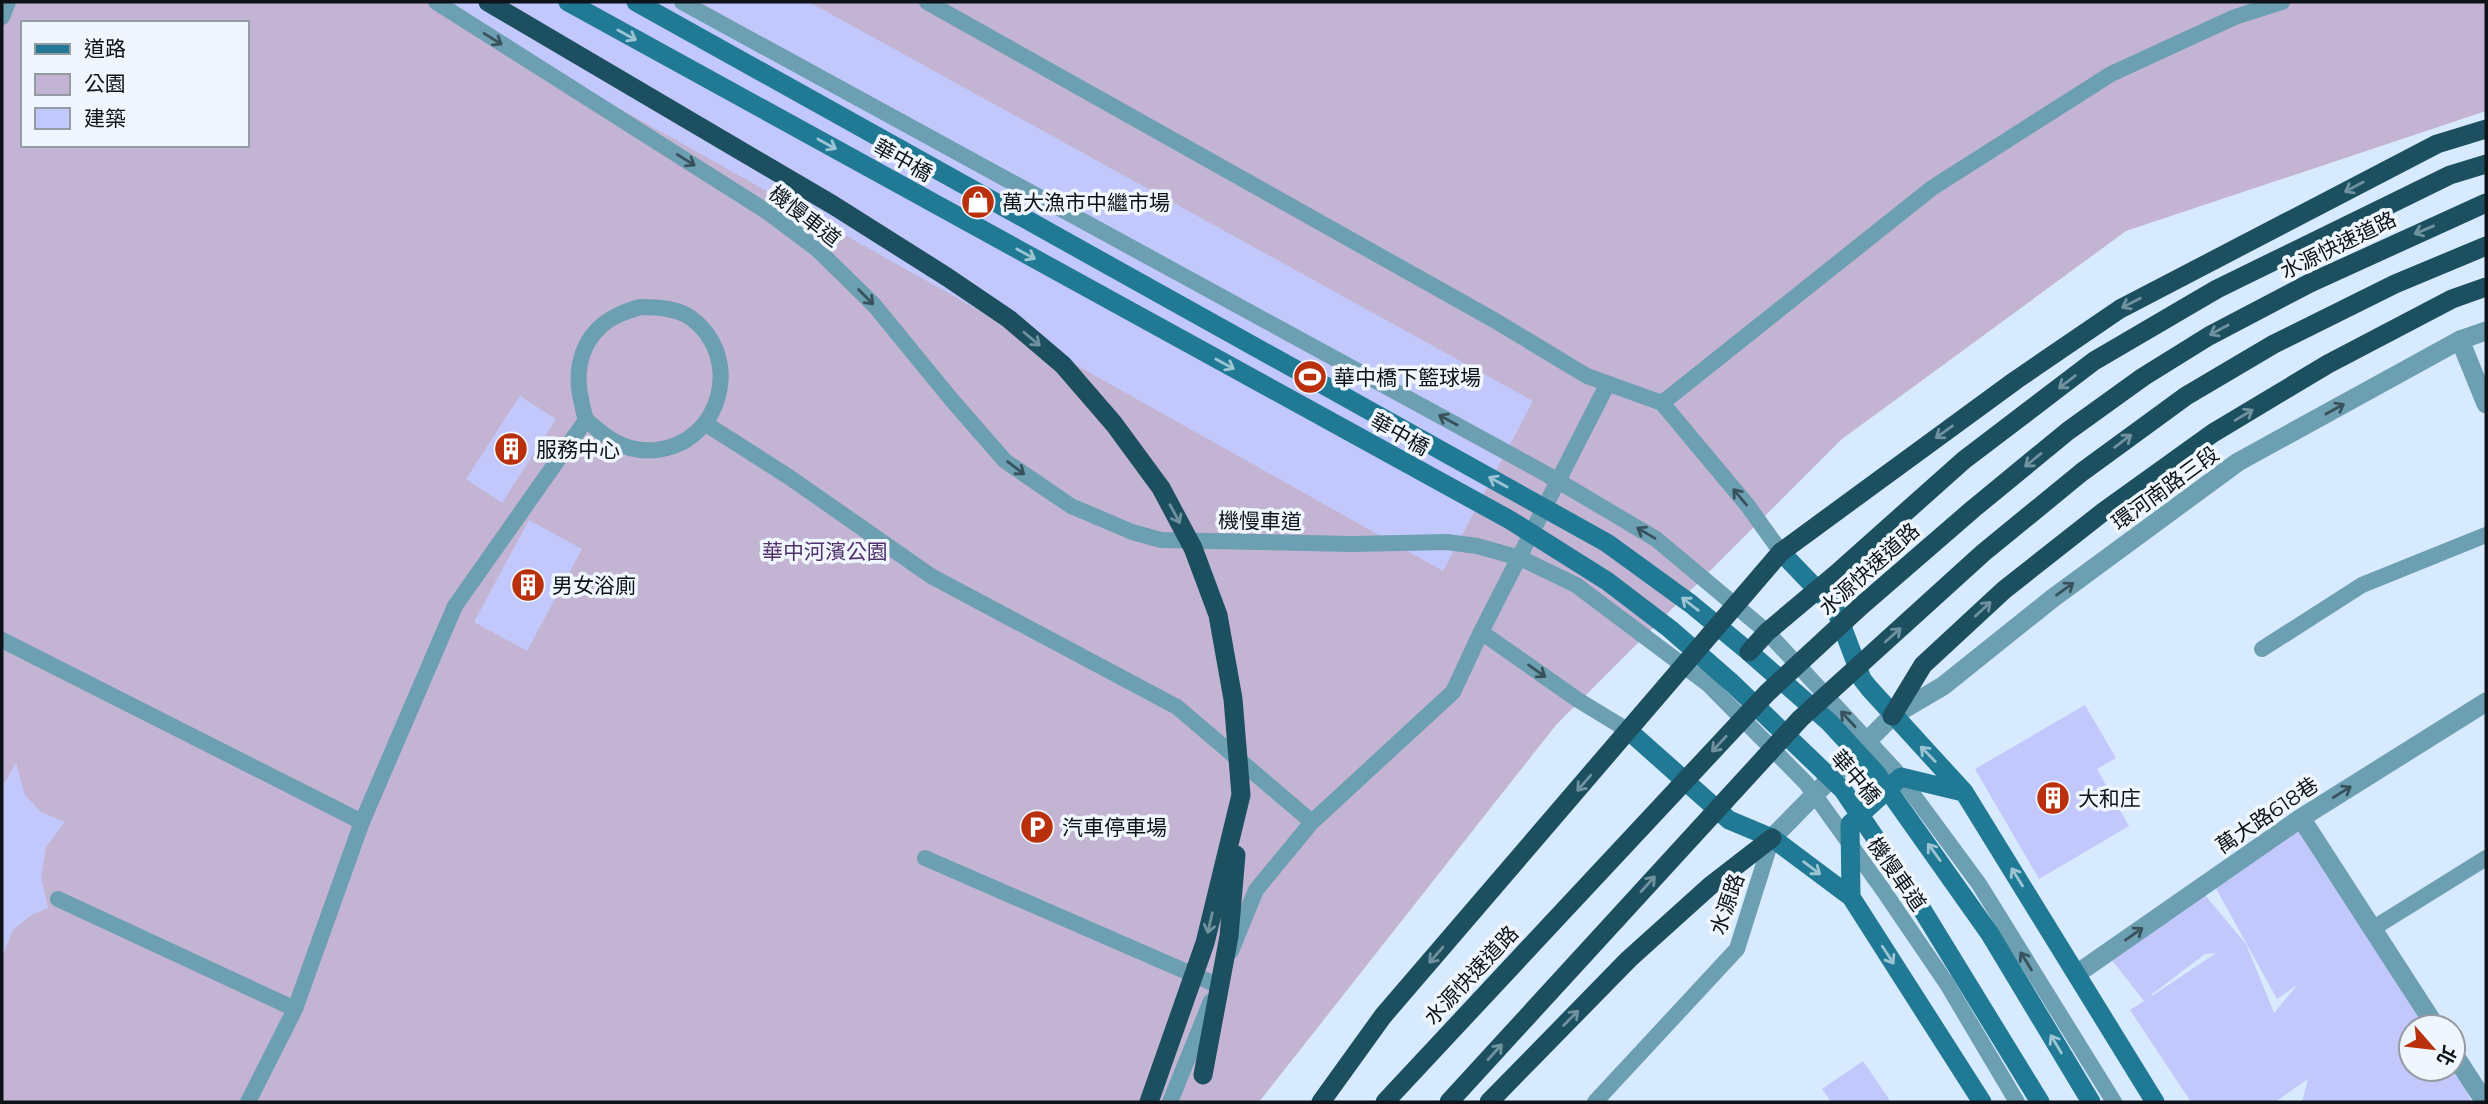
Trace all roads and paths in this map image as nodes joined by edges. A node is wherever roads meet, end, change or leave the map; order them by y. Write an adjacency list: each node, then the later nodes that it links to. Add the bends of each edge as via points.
1 (8, 2): 9 (lane)
2 (436, 2): 58 (lane, 機慢車道, one-way to 58, via 769,213 817,249 874,305 1005,461 1071,506 1161,540 1477,546 1520,558 1576,585 1708,684 1806,783 1947,984)
3 (488, 2): 33 (highway, one-way to 33, via 833,205 1009,319 1063,365 1161,488 1193,548 1218,615 1233,699)
4 (568, 2): 59 (main road, 華中橋, one-way to 59, via 1510,520 1607,581 1670,629 1843,790)
5 (636, 2): 28 (main road, 華中橋, one-way to 5, via 1606,543)
6 (682, 2): 25 (lane, one-way to 6, via 1656,539 1548,475)
7 (927, 2): 17 (lane)
8 (2282, 2): 18 (lane, via 2235,17 2111,74 1943,180)
9 (2, 17)
10 (2486, 129): 23 (highway, one-way to 23, via 2437,144 2120,309)
11 (2486, 164): 25 (highway, one-way to 25, via 2450,175 2217,289 2094,361 1964,460)
12 (2486, 203): 53 (highway, 水源快速道路, one-way to 53, via 2310,283 2209,336 2068,431 1972,509 1767,693)
13 (2486, 246): 54 (highway, one-way to 13, via 1800,719 2003,537 2186,396 2274,344 2395,284)
14 (2486, 287): 30 (highway, one-way to 14, via 1923,665 2004,590 2114,504 2213,433 2317,370 2452,299)
15 (2486, 331): 16 (street, 環河南路三段)
16 (2460, 340): 19 (street); 30 (street, 環河南路三段, one-way to 16, via 1943,686 2053,598 2238,462)
17 (1608, 385): 18 (lane); 24 (lane)
18 (1662, 403): 23 (lane, one-way to 18)
19 (2486, 404)
20 (586, 419): 21 (lane, via 622,447 646,451 668,449 690,439); 21 (lane, via 578,373 583,351 597,330 617,315 640,307 664,308 690,317 706,333 718,355 722,379); 35 (lane, via 455,606)
21 (706, 424): 36 (lane, via 931,576 1177,707)
22 (2486, 535): 27 (lane, via 2362,584)
23 (1780, 552): 30 (main road, via 1830,603 1862,679); 31 (highway)
24 (1481, 632): 31 (lane, one-way to 31); 36 (lane, via 1453,692)
25 (1767, 632): 28 (highway); 61 (lane, one-way to 25, via 1979,884 1895,770)
26 (2, 640): 35 (lane)
27 (2262, 649)
28 (1749, 652): 60 (main road, 華中橋, one-way to 28, via 1990,934 1876,773 1829,722)
29 (2486, 702): 34 (street, 萬大路618巷, one-way to 29)
30 (1892, 716): 32 (main road, one-way to 30); 37 (street, 水源路)
31 (1629, 731): 37 (main road, via 1729,820); 52 (highway, one-way to 52, via 1383,1016)
32 (1964, 792): 40 (main road, via 1901,777 1850,824); 43 (main road, one-way to 32)
33 (1241, 794): 48 (highway, via 1229,936); 50 (highway, one-way to 50, via 1205,943)
34 (2301, 818): 42 (street); 43 (street, 萬大路618巷, one-way to 34)
35 (362, 822): 45 (lane)
36 (1312, 822): 44 (lane, via 1256,890)
37 (1773, 838): 40 (main road, one-way to 40); 55 (highway, one-way to 37, via 1629,959 1710,886); 56 (lane, 水源路, via 1737,948)
38 (925, 858): 44 (lane)
39 (2486, 858): 42 (lane)
40 (1851, 897): 57 (main road, one-way to 57)
41 (58, 899): 45 (lane)
42 (2372, 929): 46 (street)
43 (2077, 973): 62 (main road)
44 (1217, 985): 51 (lane)
45 (295, 1009): 49 (lane)
46 (2427, 1013)
47 (2467, 1073): 63 (street)
48 (1203, 1075)
49 (248, 1102)
50 (1149, 1102)
51 (1170, 1102)
52 (1321, 1102)
53 (1385, 1102)
54 (1449, 1102)
55 (1489, 1102)
56 (1595, 1102)
57 (1982, 1102)
58 (2017, 1102)
59 (2040, 1102)
60 (2091, 1102)
61 (2114, 1102)
62 (2155, 1102)
63 (2486, 1102)

